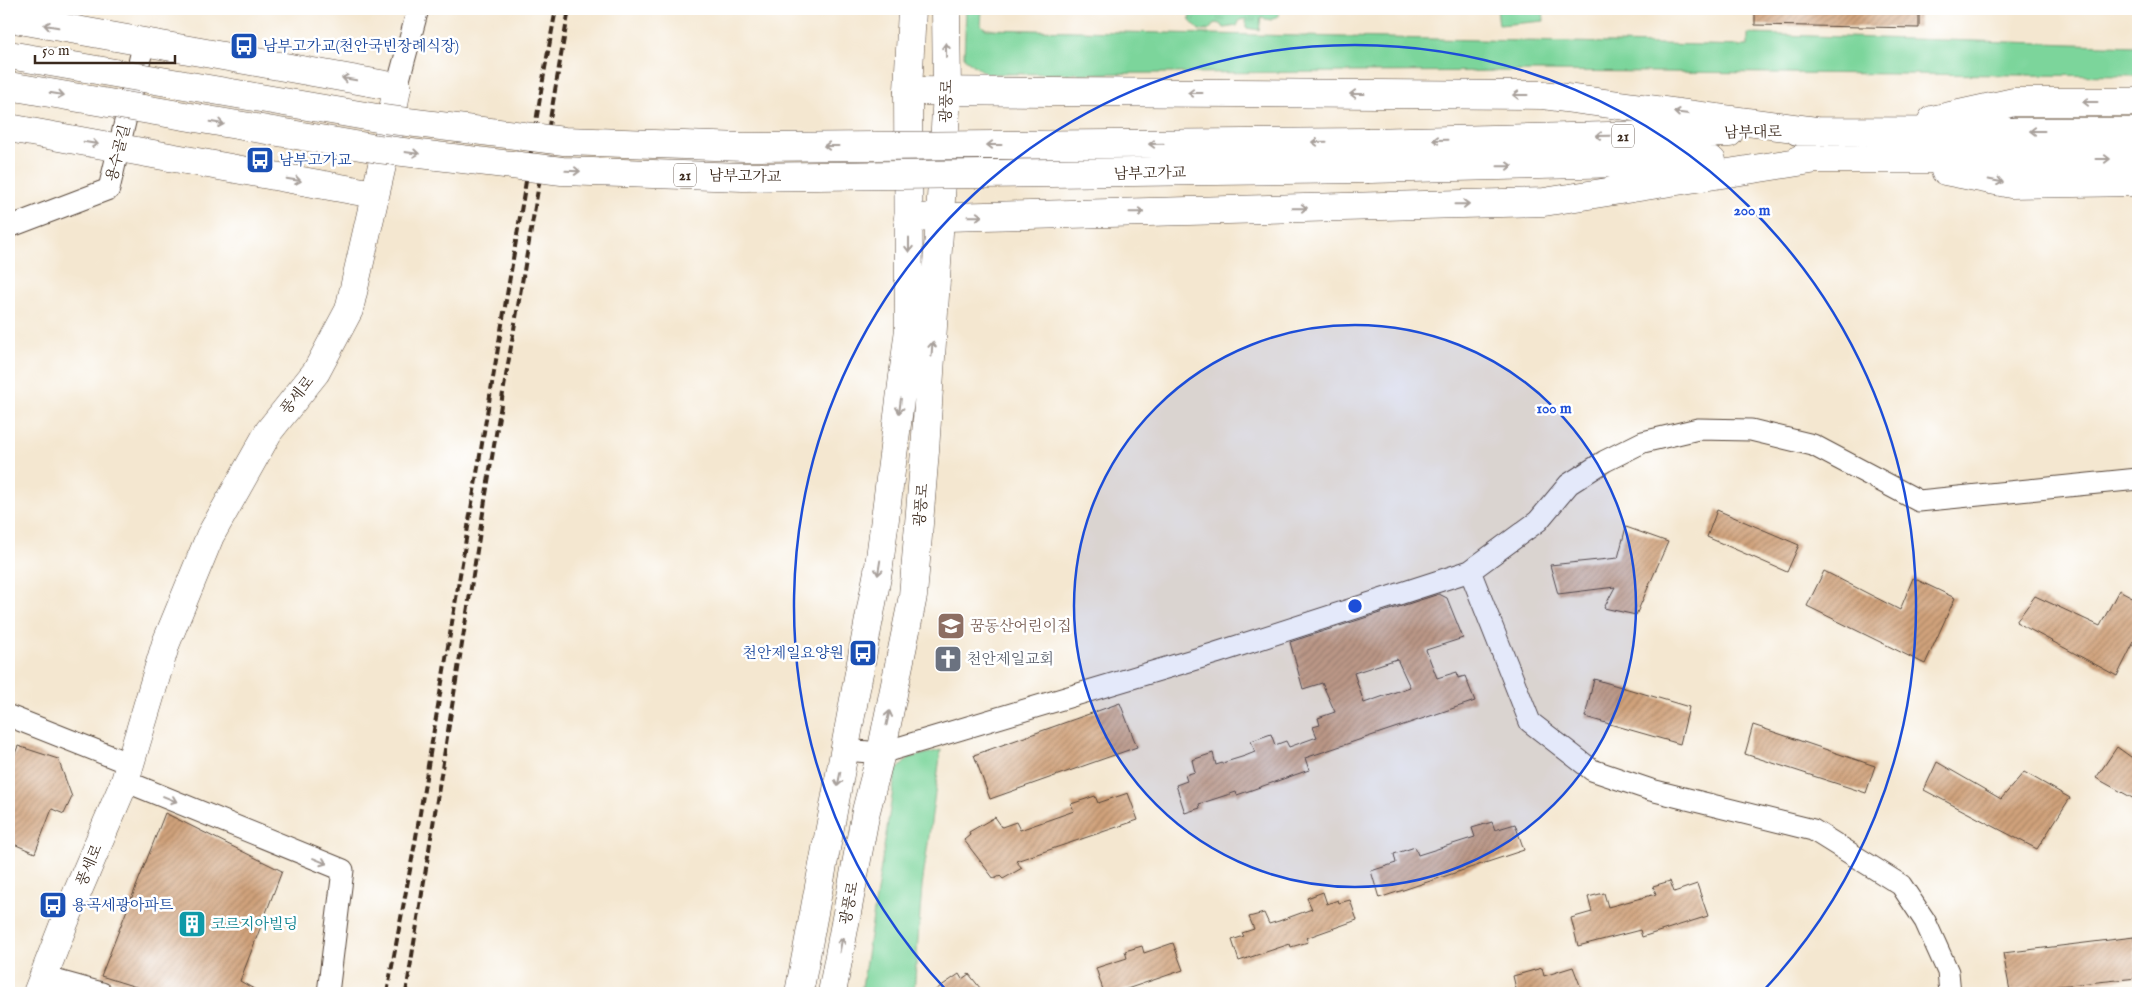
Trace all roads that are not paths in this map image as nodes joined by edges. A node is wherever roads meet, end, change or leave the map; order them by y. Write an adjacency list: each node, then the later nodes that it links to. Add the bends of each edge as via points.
1 (418, 9): 8 (street, 풍세로)
2 (912, 9): 9 (main road)
3 (946, 9): 10 (main road, 광풍로, one-way to 3)
4 (9, 18): 5 (main road, one-way to 4)
5 (144, 42): 8 (main road, one-way to 5); 17 (street, 용수골길)
6 (9, 55): 16 (main road, 남부고가교 / 21, one-way to 6, bridge, via 744,146 564,141 383,119)
7 (9, 86): 21 (main road, 남부고가교 / 21, one-way to 21, bridge, via 378,149 562,171 752,177)
8 (397, 87): 23 (main road, 풍세로)
9 (908, 91): 10 (main road); 25 (main road)
10 (947, 92): 13 (main road, one-way to 10, via 1543,95); 24 (main road, 광풍로)
11 (2138, 102): 14 (main road, one-way to 14, via 2014,102)
12 (9, 128): 17 (main road, one-way to 17)
13 (1816, 131): 14 (main road, 남부대로 / 21); 16 (main road, 남부대로 / 21, one-way to 16)
14 (1879, 131): 15 (main road, 남부대로 / 21, one-way to 14)
15 (2138, 132)
16 (1368, 142)
17 (120, 148): 23 (main road, one-way to 23); 26 (street, 용수골길, via 109,189)
18 (1817, 159): 19 (main road, 남부대로 / 21); 21 (main road, 남부대로 / 21, one-way to 18); 24 (main road, one-way to 18, via 1544,202)
19 (1880, 159): 20 (main road, 남부대로 / 21, one-way to 20); 22 (main road, one-way to 22, via 2011,184)
20 (2138, 159)
21 (1369, 169)
22 (2138, 182)
23 (374, 194): 32 (main road, 풍세로, via 349,310 316,372 269,431 210,536 166,643)
24 (940, 216): 25 (main road); 31 (main road, 광풍로, one-way to 24, via 913,596)
25 (908, 218): 30 (main road, one-way to 30, via 909,329 880,566)
26 (9, 227)
27 (2138, 480): 28 (street, via 1919,501 1813,445 1751,430 1698,429 1643,442 1569,484 1538,521)
28 (1470, 571): 31 (street, via 1216,653); 38 (street, via 1530,722 1592,770 1651,790 1813,830 1901,885 1925,921 1948,972)
29 (9, 716): 32 (street)
30 (845, 750): 31 (street); 36 (main road, one-way to 36)
31 (881, 753): 37 (main road, 광풍로, one-way to 31, via 866,811)
32 (127, 773): 33 (main road, 풍세로); 35 (street, one-way to 35, via 343,870)
33 (41, 985): 34 (street)
34 (102, 993)
35 (328, 993)
36 (799, 993)
37 (832, 993)
38 (1950, 993)

